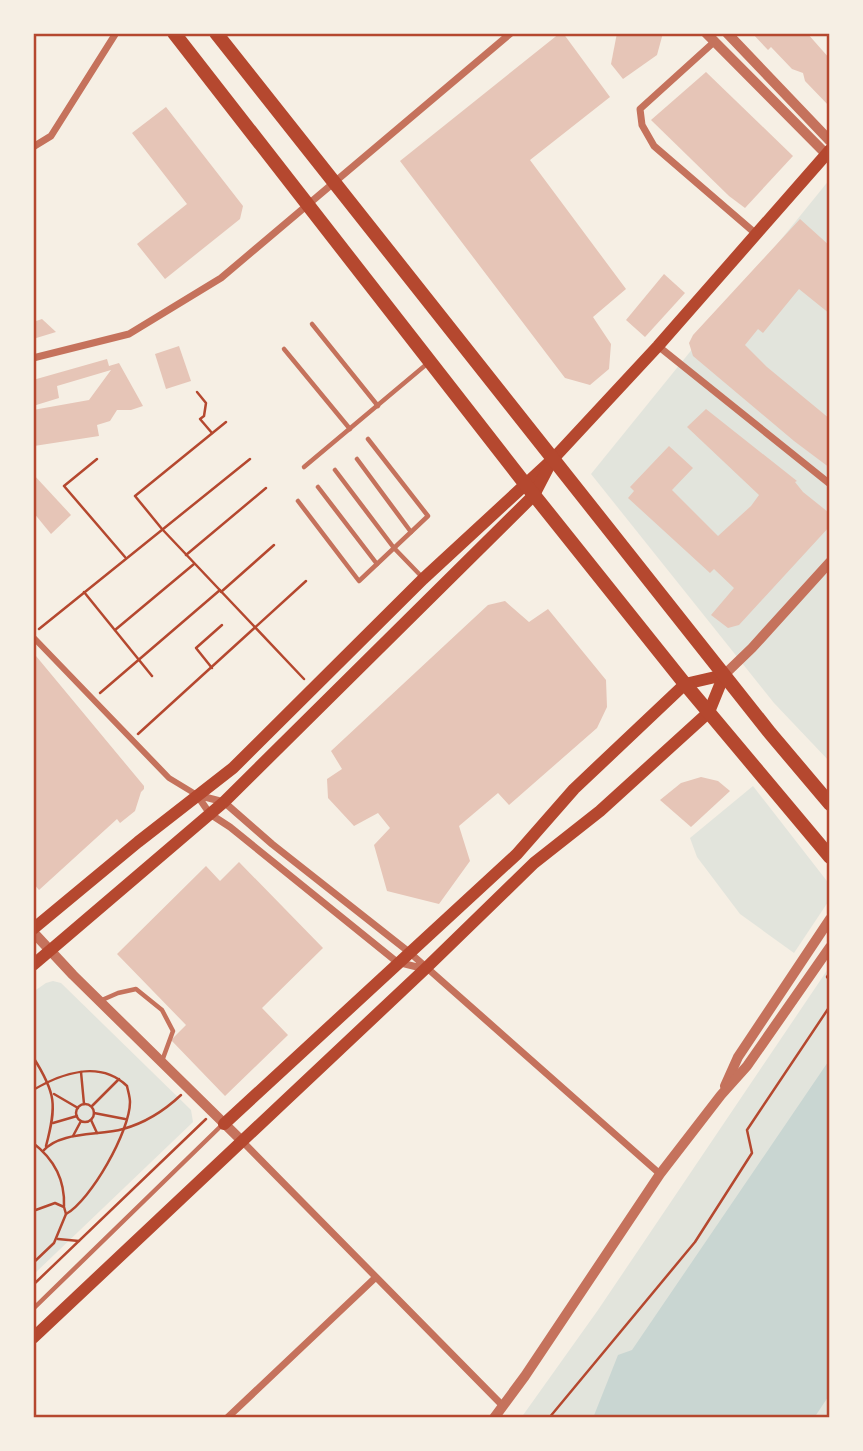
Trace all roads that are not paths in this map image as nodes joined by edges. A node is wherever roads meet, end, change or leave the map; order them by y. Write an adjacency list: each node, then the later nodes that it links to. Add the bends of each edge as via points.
1 (116, 33): 8 (street, via 51,136)
2 (174, 33): 11 (main road)
3 (216, 33): 10 (main road)
4 (511, 33): 10 (street)
5 (727, 33): 7 (street)
6 (710, 37): 9 (street); 12 (street, via 640,109 642,125 654,146)
7 (830, 141)
8 (33, 147)
9 (828, 155): 12 (main road)
10 (335, 183): 11 (street); 22 (main road)
11 (306, 205): 16 (street, via 221,278 129,334); 17 (main road)
12 (755, 233): 14 (main road)
13 (312, 324): 18 (lane)
14 (658, 346): 22 (main road); 25 (street)
15 (284, 349): 19 (lane)
16 (33, 358)
17 (431, 360): 18 (lane); 27 (main road)
18 (378, 407): 19 (lane)
19 (350, 429): 23 (lane)
20 (368, 439): 29 (lane, via 428,516)
21 (357, 459): 29 (lane)
22 (553, 459): 27 (main road); 35 (main road)
23 (304, 467)
24 (335, 470): 30 (lane)
25 (830, 484)
26 (318, 487): 32 (lane)
27 (530, 490): 33 (main road); 36 (main road); 39 (main road)
28 (298, 501): 32 (lane, via 359,581)
29 (411, 532): 30 (lane)
30 (394, 548): 32 (lane); 33 (lane)
31 (830, 562): 35 (street)
32 (377, 564)
33 (423, 579): 38 (main road, via 233,768)
34 (33, 635): 38 (street, via 169,778)
35 (724, 675): 36 (main road); 37 (main road); 40 (main road)
36 (685, 684): 37 (main road); 47 (main road, via 573,789 517,854)
37 (709, 712): 42 (main road); 50 (main road, via 600,811 534,863)
38 (197, 795): 39 (street); 41 (street); 44 (main road)
39 (224, 802): 41 (main road); 47 (street)
40 (830, 804)
41 (210, 814): 46 (main road); 48 (street)
42 (830, 857)
43 (830, 919): 53 (street, via 738,1057)
44 (33, 931): 46 (street)
45 (830, 947): 53 (street, via 747,1066)
46 (50, 951): 49 (main road); 51 (street)
47 (409, 952): 48 (main road); 50 (street)
48 (397, 962): 50 (street); 54 (main road)
49 (33, 965)
50 (425, 969): 55 (main road); 56 (street)
51 (100, 1001): 52 (street); 52 (lane, via 136,989 162,1010 173,1031)
52 (161, 1061): 54 (street)
53 (721, 1095): 56 (street)
54 (224, 1124): 55 (street); 58 (lane)
55 (241, 1140): 57 (street); 59 (main road)
56 (660, 1174): 60 (street)
57 (375, 1278): 60 (street); 61 (street)
58 (33, 1309)
59 (33, 1338)
60 (503, 1406): 62 (street)
61 (227, 1418)
62 (494, 1418)

